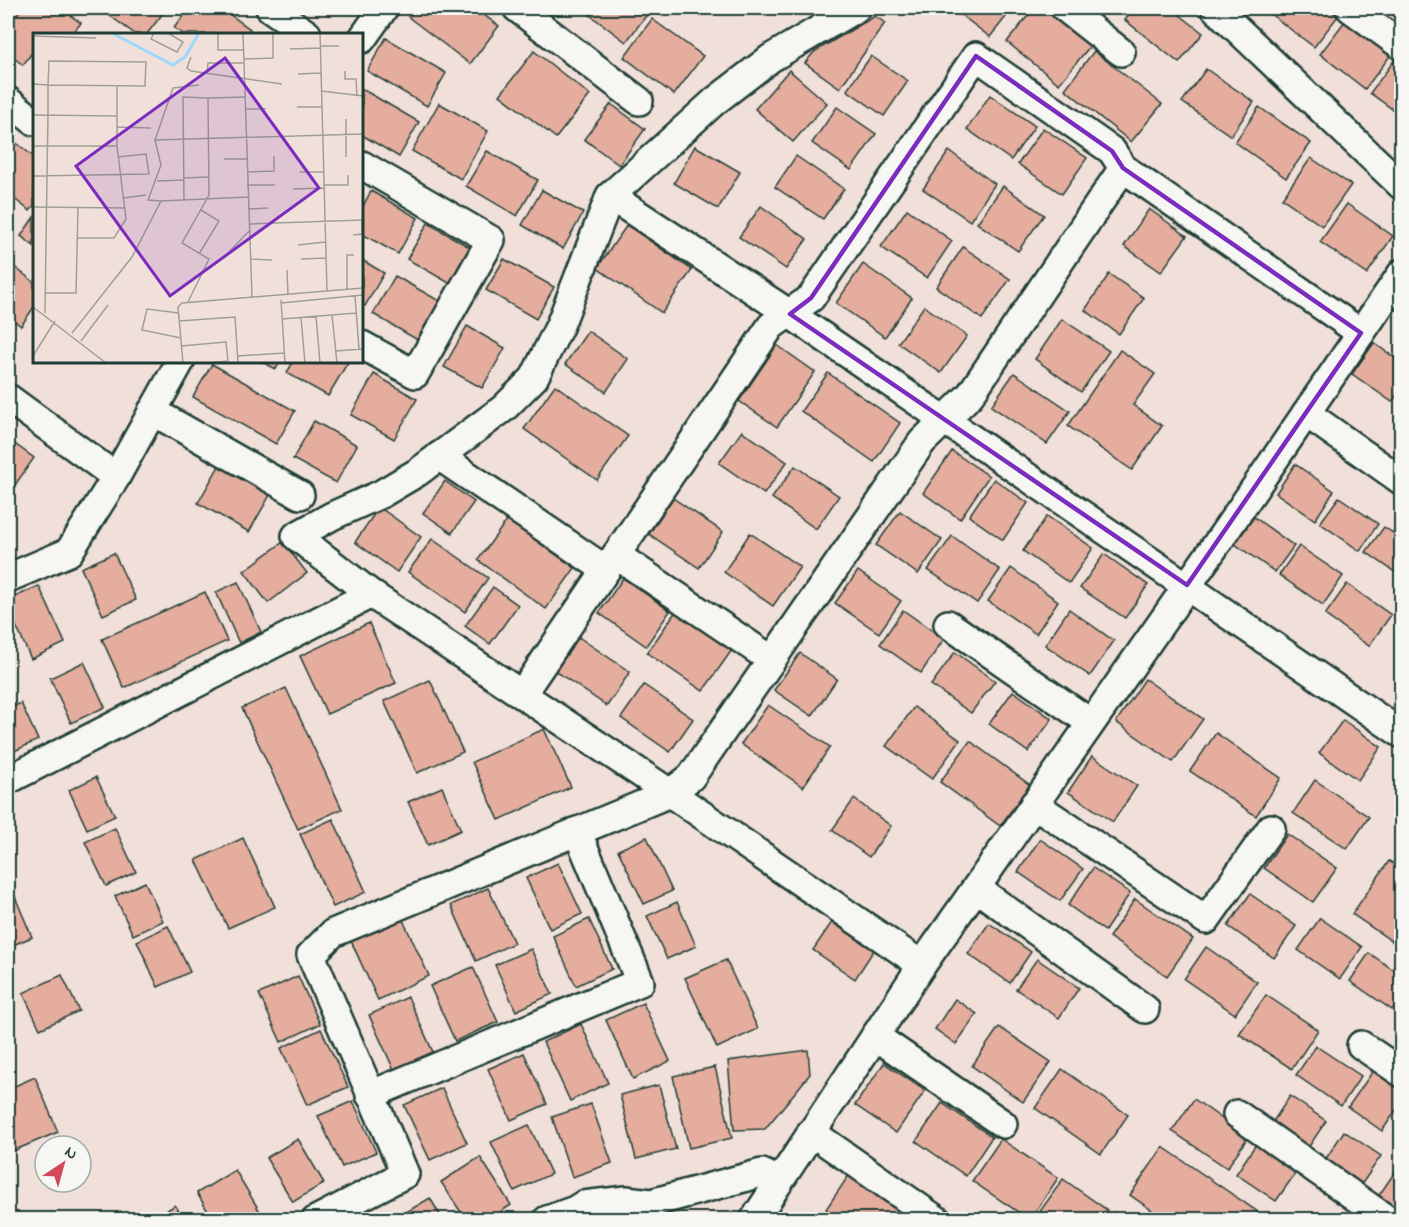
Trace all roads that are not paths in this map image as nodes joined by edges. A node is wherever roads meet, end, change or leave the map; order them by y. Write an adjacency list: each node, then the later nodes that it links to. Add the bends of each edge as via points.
1 (270, 8): 8 (street)
2 (384, 8): 9 (street)
3 (517, 8): 13 (street)
4 (856, 8): 18 (street, via 771,58 715,101)
5 (1065, 8): 11 (street)
6 (1350, 8): 10 (street)
7 (1226, 11): 17 (street)
8 (306, 33)
9 (363, 38)
10 (1401, 46)
11 (1121, 52)
12 (8, 101): 14 (street)
13 (639, 101)
14 (33, 120)
15 (363, 166): 22 (street, via 491,240 415,374)
16 (1123, 168): 20 (street, via 1112,151 976,56 811,298); 21 (street); 27 (street, via 970,395)
17 (1401, 186)
18 (610, 196): 20 (street); 28 (street, via 560,325 534,378 504,408)
19 (1401, 273): 21 (street)
20 (790, 314): 27 (street); 32 (street, via 771,326)
21 (1361, 333): 26 (street)
22 (363, 346)
23 (179, 363): 25 (street)
24 (8, 398): 29 (street)
25 (152, 411): 29 (street); 31 (street)
26 (1306, 413): 30 (street); 34 (street)
27 (944, 420): 34 (street); 37 (street, via 922,442)
28 (439, 456): 32 (street); 35 (street, via 381,494 296,536)
29 (116, 477): 33 (street, via 69,552)
30 (1401, 481)
31 (300, 495)
32 (611, 562): 37 (street); 38 (street)
33 (8, 578)
34 (1187, 585): 39 (street); 40 (street)
35 (370, 594): 38 (street); 41 (street)
36 (948, 624): 39 (street)
37 (771, 660): 42 (street, via 691,777)
38 (522, 694): 42 (street)
39 (1091, 723): 43 (street)
40 (1401, 734)
41 (8, 780)
42 (670, 793): 45 (street); 47 (street)
43 (1034, 804): 44 (street, via 1206,920); 46 (street)
44 (1271, 828)
45 (578, 831): 52 (street, via 333,933 311,955); 52 (street, via 640,982)
46 (976, 888): 47 (street); 48 (street)
47 (922, 965): 49 (street)
48 (1145, 1009)
49 (875, 1036): 54 (street); 55 (street)
50 (1361, 1045): 51 (street)
51 (1401, 1073)
52 (370, 1095): 57 (street, via 405,1174)
53 (1237, 1114): 61 (street)
54 (1003, 1124)
55 (811, 1132): 56 (street); 60 (street)
56 (779, 1181): 58 (street, via 762,1173 651,1203 626,1200 583,1205); 59 (street)
57 (316, 1220)
58 (547, 1220)
59 (754, 1220)
60 (937, 1220)
61 (1388, 1220)

